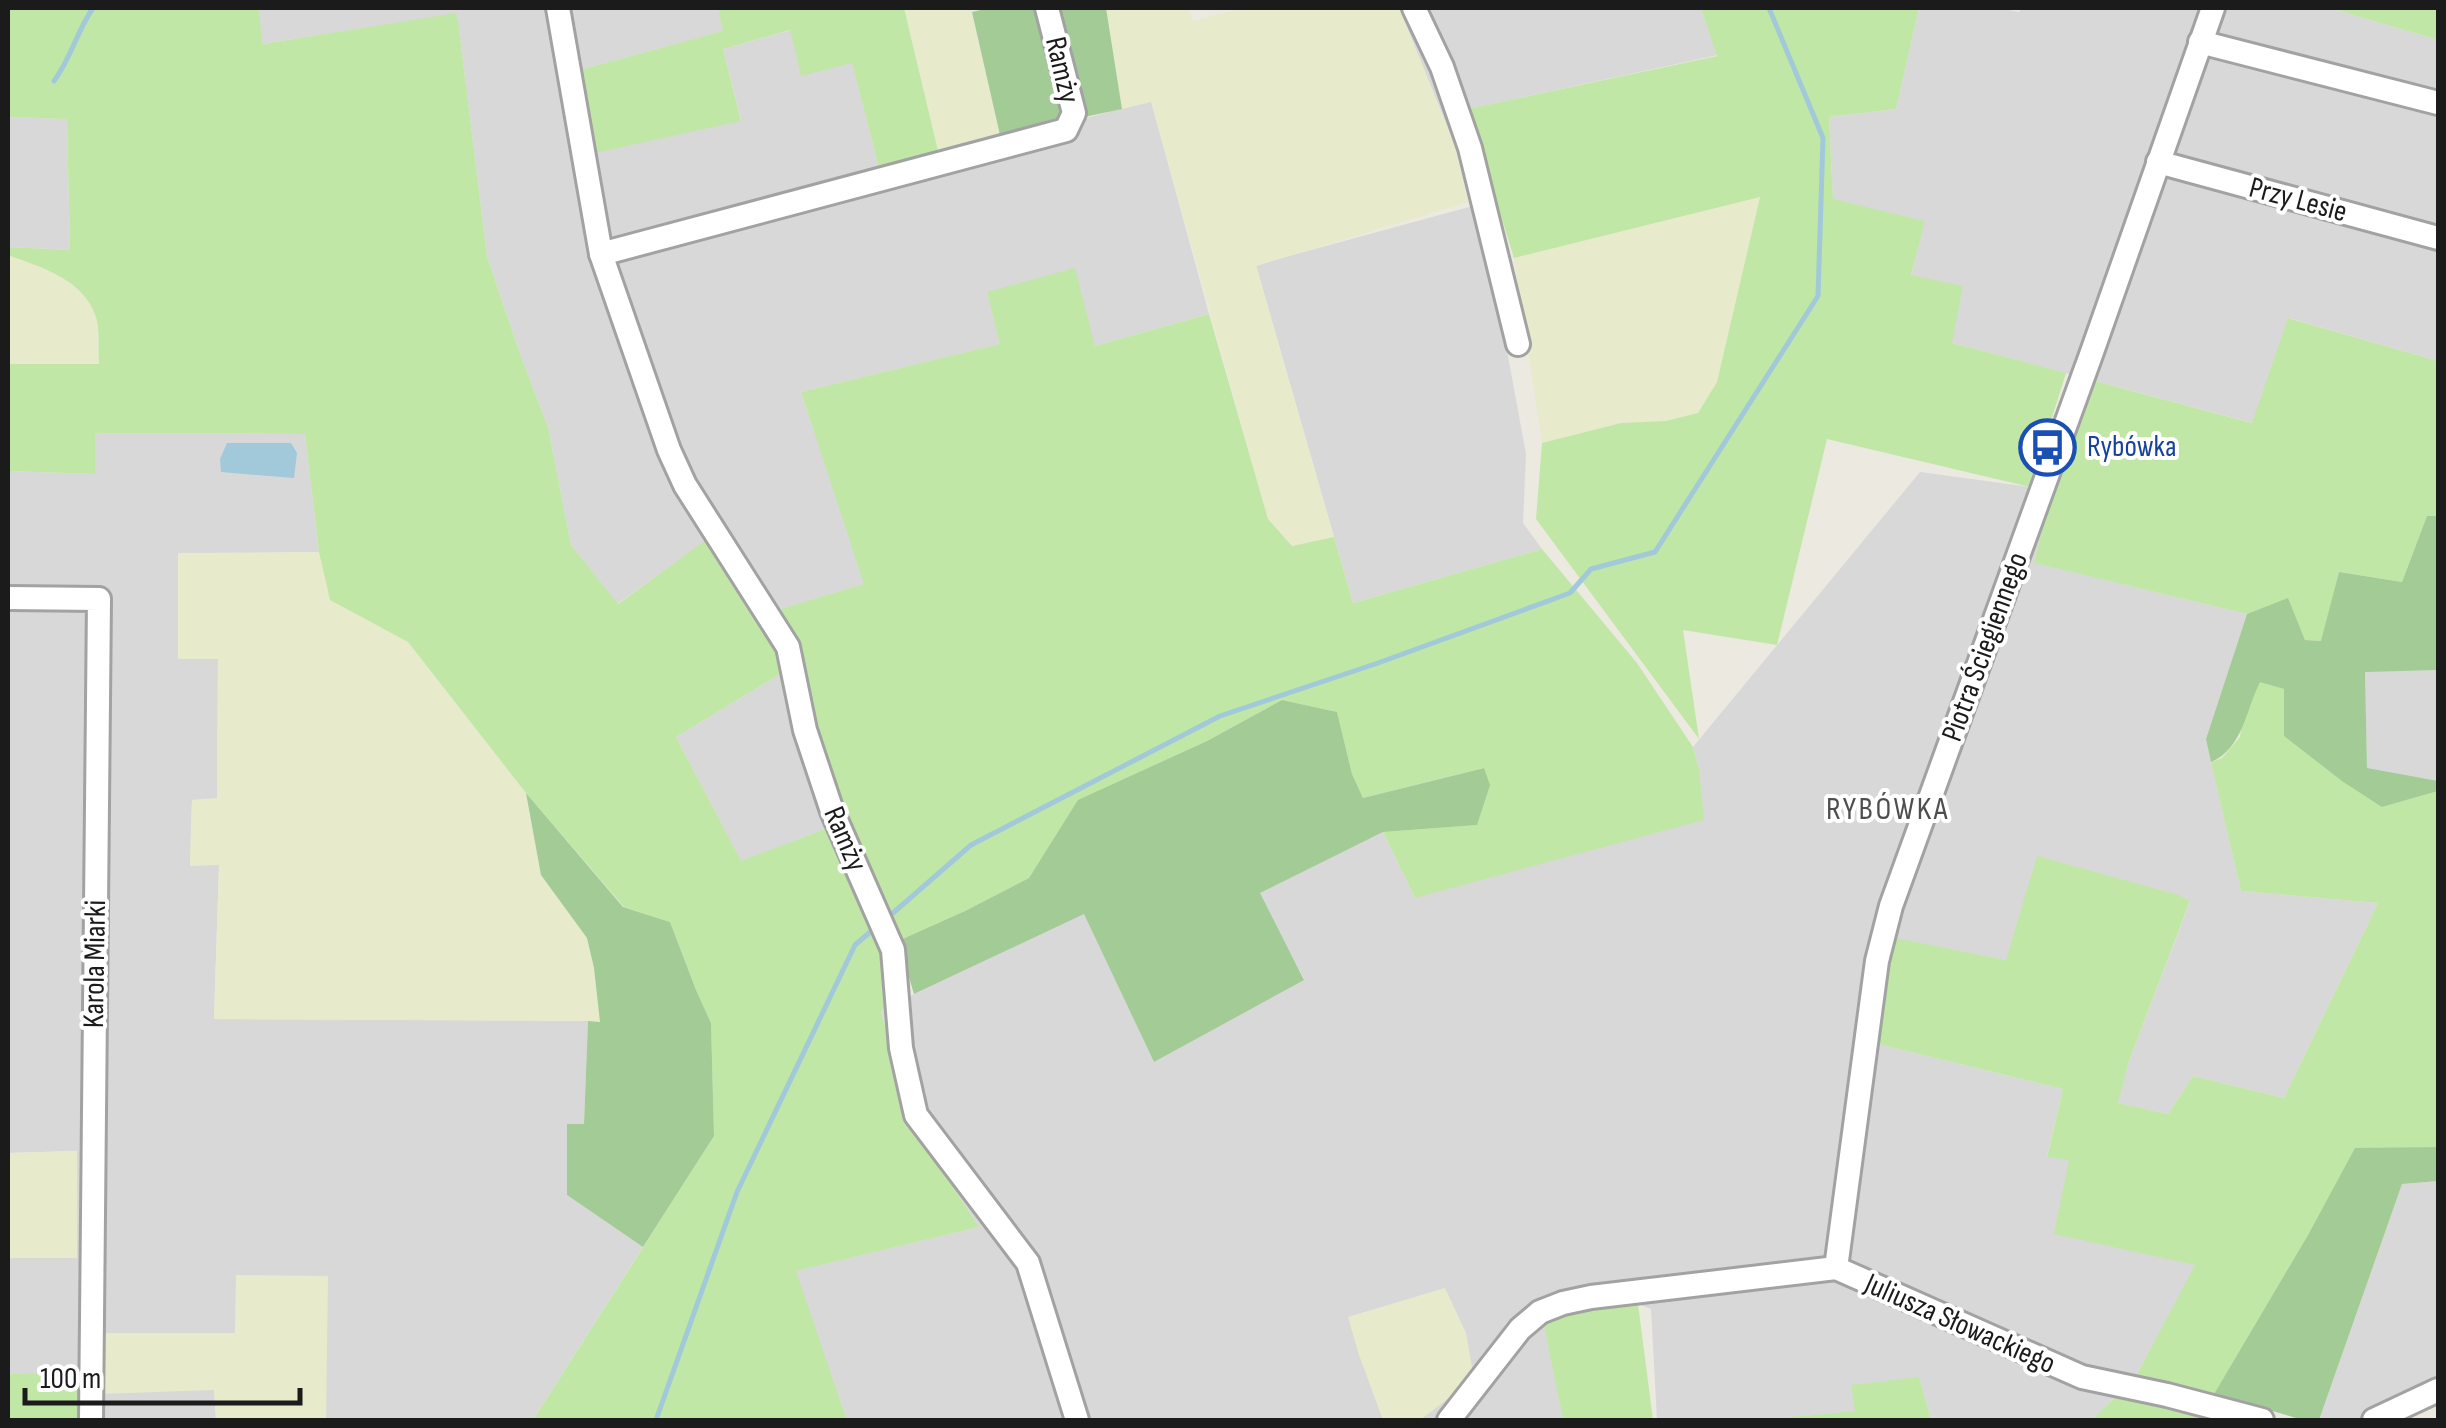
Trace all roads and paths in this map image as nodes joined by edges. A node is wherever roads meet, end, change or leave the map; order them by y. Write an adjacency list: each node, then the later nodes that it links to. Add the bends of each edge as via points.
1 (558, 8): 9 (street, Ramży)
2 (1047, 8): 9 (street, Ramży, via 1072,100 1066,130)
3 (1414, 8): 10 (street, via 1470,148)
4 (2212, 8): 5 (street, Piotra Ściegiennego)
5 (2200, 42): 6 (street); 7 (street, Piotra Ściegiennego)
6 (2438, 103)
7 (2158, 162): 8 (street, Przy Lesie); 12 (street, Piotra Ściegiennego, via 1890,906)
8 (2438, 238)
9 (601, 254): 15 (street, Ramży, via 685,484 788,647 832,811 893,950 900,1048 916,1115 1028,1263)
10 (1518, 344)
11 (8, 598): 14 (street, Karola Miarki, via 99,599)
12 (1836, 1268): 16 (street, Juliusza Słowackiego, via 1562,1302 1520,1329); 17 (street, Juliusza Słowackiego, via 2082,1377)
13 (2438, 1390): 18 (street)
14 (91, 1420)
15 (1075, 1420)
16 (1449, 1420)
17 (2262, 1420)
18 (2374, 1420)

